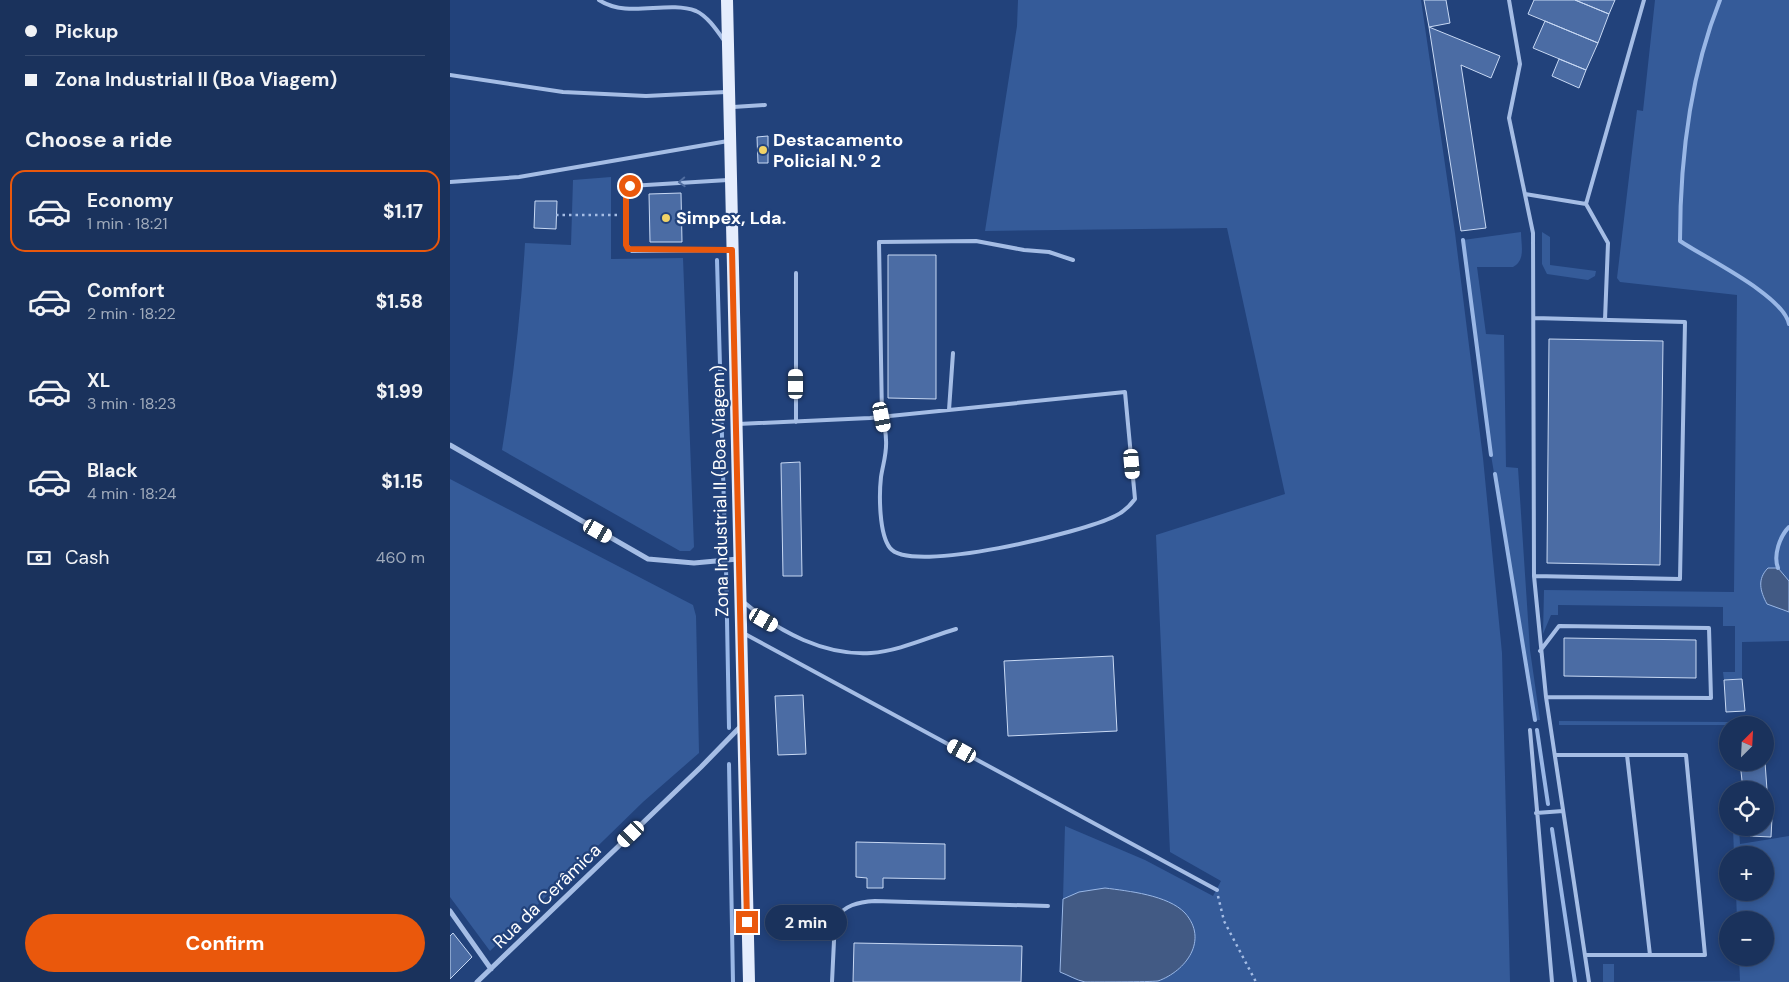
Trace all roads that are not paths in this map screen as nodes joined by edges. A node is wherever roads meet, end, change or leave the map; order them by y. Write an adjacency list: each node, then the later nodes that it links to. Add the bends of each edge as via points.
1 (599, 0): 5 (lane, via 639,9 696,11)
2 (727, 0): 5 (main road, Zona Industrial II (Boa Viagem))
3 (1509, 0): 13 (lane, via 1520,64 1508,118)
4 (1644, 0): 14 (lane)
5 (728, 44): 7 (main road, Zona Industrial II (Boa Viagem))
6 (450, 75): 7 (lane, via 563,92 646,96)
7 (729, 92): 9 (main road, Zona Industrial II (Boa Viagem))
8 (765, 105): 9 (lane)
9 (729, 107): 10 (main road, Zona Industrial II (Boa Viagem))
10 (730, 141): 11 (main road, Zona Industrial II (Boa Viagem)); 12 (lane, via 519,177)
11 (731, 179): 15 (main road, Zona Industrial II (Boa Viagem)); 15 (lane, one-way to 15, via 630,186 626,193 626,245 632,251)
12 (450, 182)
13 (1525, 194): 14 (lane); 18 (lane, via 1532,233)
14 (1586, 204): 19 (lane, via 1608,244)
15 (732, 250): 24 (main road, Zona Industrial II (Boa Viagem))
16 (1073, 260): 22 (lane, via 1049,252 976,241 879,242)
17 (796, 273): 23 (lane)
18 (1534, 318): 19 (lane); 27 (lane)
19 (1604, 320): 27 (lane, via 1685,322 1680,579)
20 (953, 353): 21 (lane)
21 (949, 410): 22 (lane); 22 (lane, via 1125,392 1135,499 1126,510 1113,517 1034,541 946,556 902,556 892,550 884,531 880,493 886,438)
22 (882, 417): 23 (lane)
23 (796, 422): 24 (lane)
24 (736, 424): 26 (main road, Zona Industrial II (Boa Viagem))
25 (450, 445): 26 (street, via 648,559 694,563)
26 (739, 559): 28 (main road, Zona Industrial II (Boa Viagem))
27 (1534, 576): 31 (lane)
28 (740, 599): 29 (lane, via 764,620 789,634 846,652 886,650); 30 (main road, Zona Industrial II (Boa Viagem))
29 (956, 629)
30 (740, 631): 33 (main road, Zona Industrial II (Boa Viagem)); 39 (lane)
31 (1540, 651): 32 (lane); 32 (lane, via 1559,626 1709,628 1711,698)
32 (1546, 697): 35 (lane)
33 (742, 724): 44 (street, Rua da Cerâmica); 46 (main road, Zona Industrial II (Boa Viagem))
34 (1530, 730): 38 (lane)
35 (1555, 755): 36 (lane); 37 (lane)
36 (1627, 755): 43 (lane); 43 (lane, via 1686,755 1705,955)
37 (1563, 811): 38 (lane); 42 (lane)
38 (1536, 813): 48 (lane)
39 (1217, 890)
40 (1048, 906): 47 (lane, via 875,901 853,904 839,913 835,920)
41 (450, 911): 44 (street)
42 (1585, 955): 43 (lane); 49 (lane)
43 (1650, 955)
44 (491, 969): 45 (street, Rua da Cerâmica)
45 (477, 982)
46 (749, 982)
47 (832, 982)
48 (1552, 982)
49 (1589, 982)

